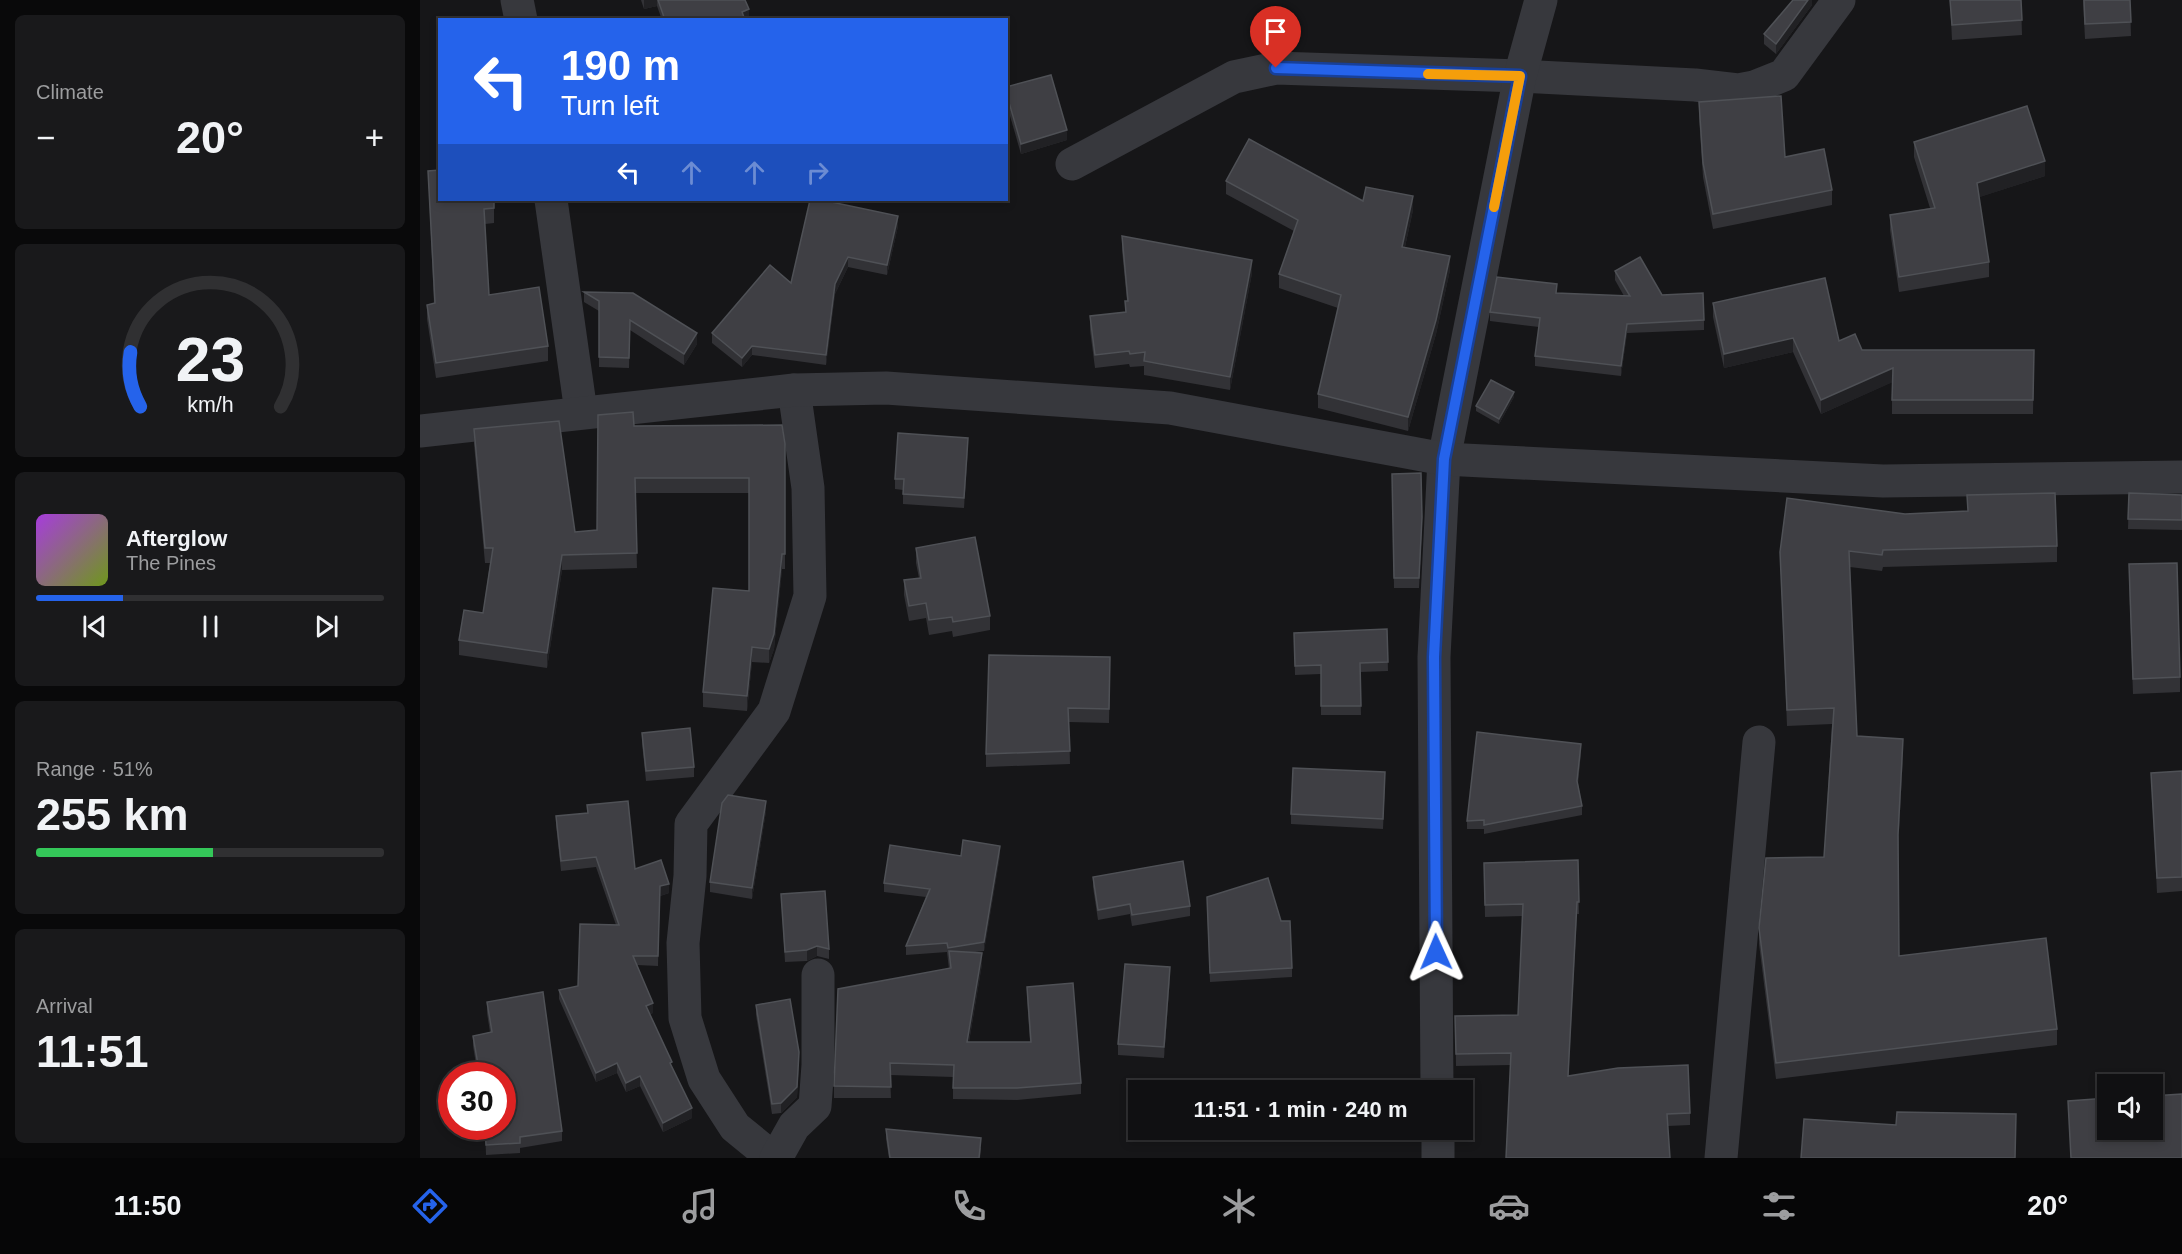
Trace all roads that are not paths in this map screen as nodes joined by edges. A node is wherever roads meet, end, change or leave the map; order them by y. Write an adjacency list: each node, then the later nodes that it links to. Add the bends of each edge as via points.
1 (517, 0): 4 (street)
2 (1541, 0): 5 (street)
3 (1839, 0): 5 (street, via 1784,75 1754,87 1738,90 1695,84)
4 (520, 18)
5 (1520, 76): 6 (street, via 1276,68 1234,77); 11 (street)
6 (1072, 164)
7 (552, 201): 9 (street)
8 (794, 390): 9 (street); 11 (street, via 886,388 1170,408); 17 (street, via 808,488 810,596 774,711 691,824 683,943 685,1018 704,1079 735,1127)
9 (581, 412): 10 (street)
10 (420, 431)
11 (1444, 459): 12 (street, via 1883,481); 15 (street, via 1434,657)
12 (2182, 477)
13 (1759, 742): 19 (street)
14 (818, 975): 17 (street, via 815,1106 795,1126)
15 (1437, 1080)
16 (1438, 1140): 18 (street)
17 (774, 1158)
18 (1438, 1158)
19 (1721, 1158)

